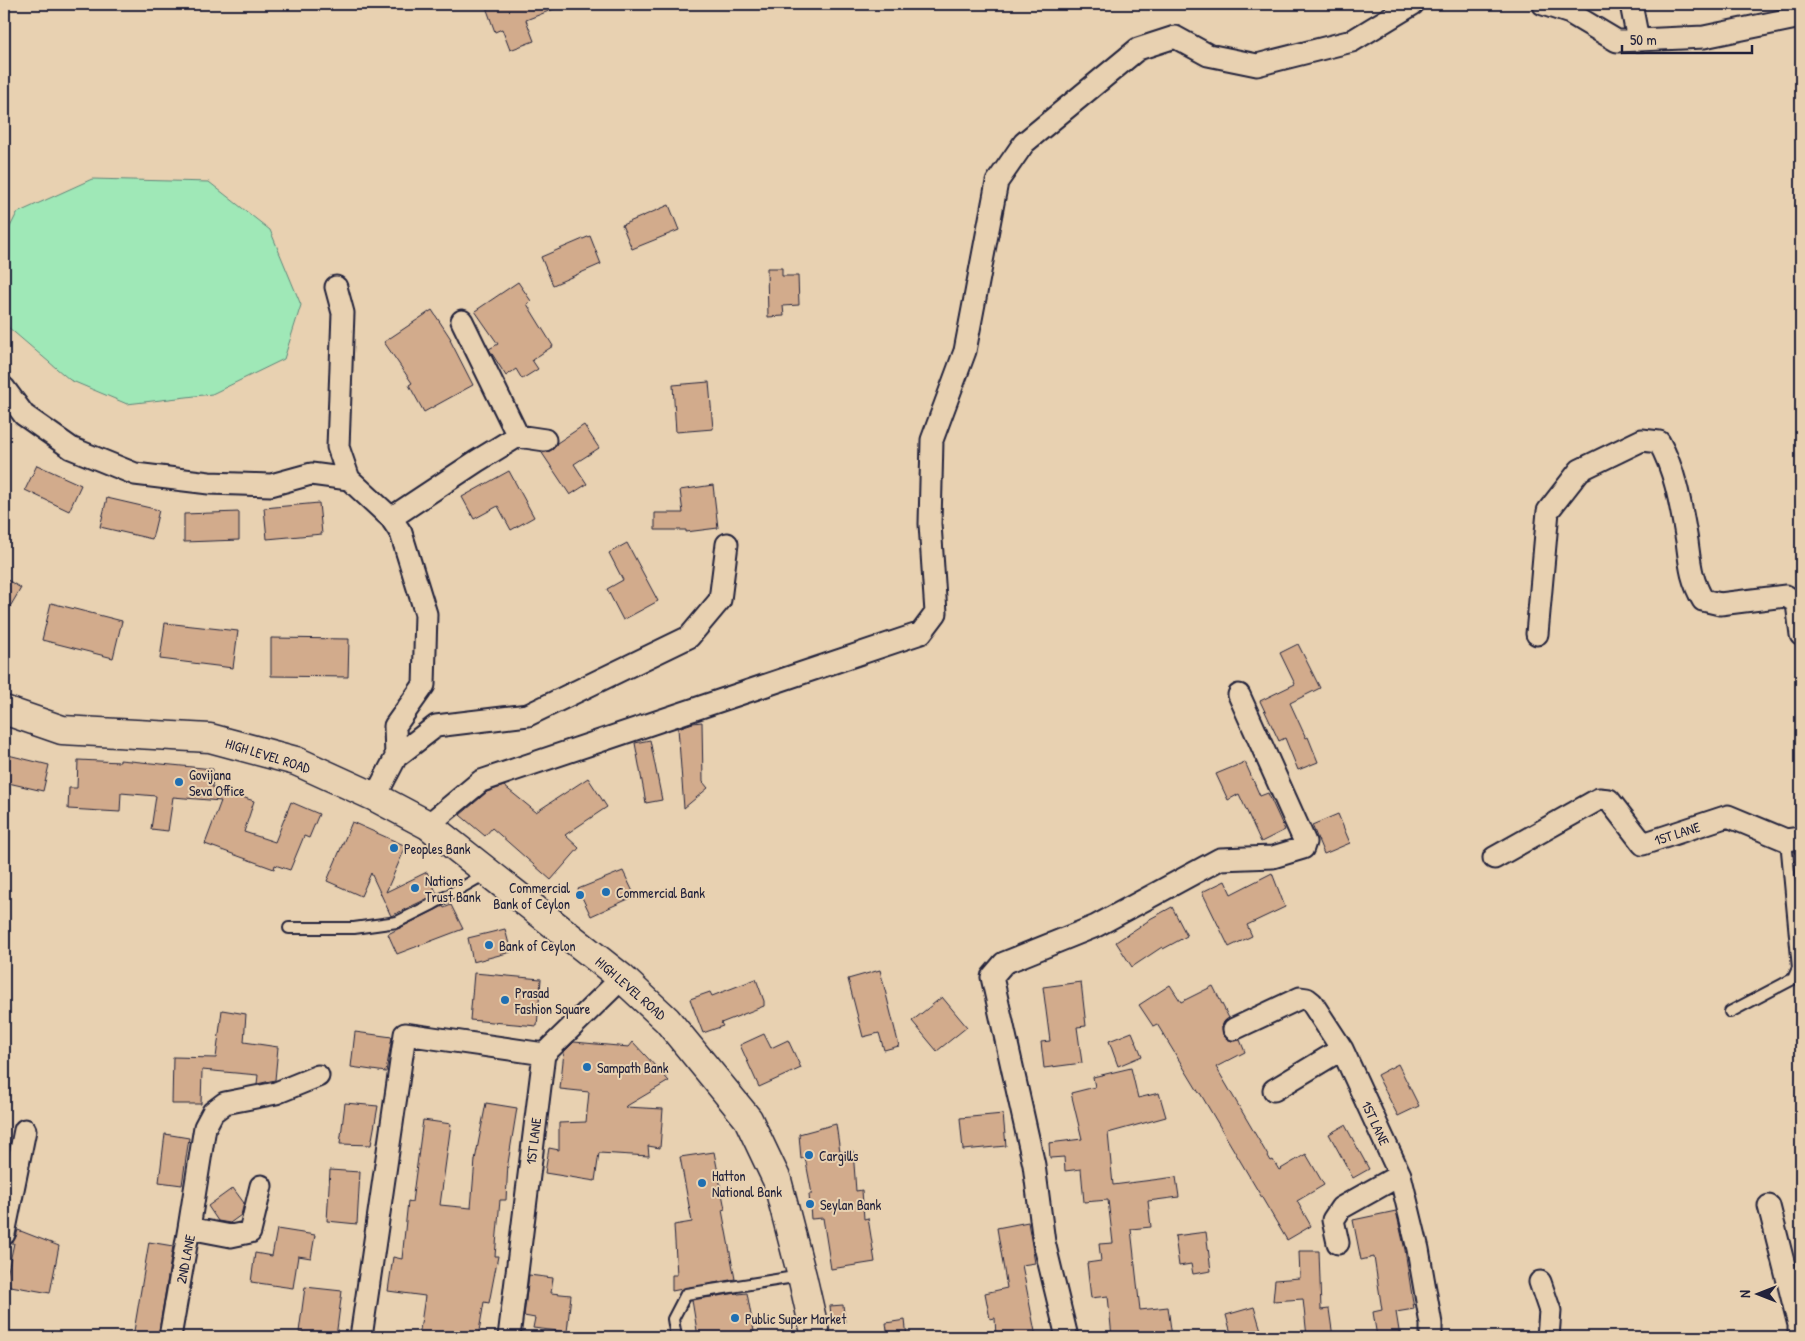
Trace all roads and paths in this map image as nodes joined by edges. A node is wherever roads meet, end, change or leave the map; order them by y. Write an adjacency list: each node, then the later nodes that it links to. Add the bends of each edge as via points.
1 (1413, 4): 20 (street, via 1352,41 1257,65 1208,55 1175,37 1138,49 1024,144 997,182 965,351 932,440 930,524 936,613 921,633 481,781)
2 (1543, 4): 5 (street, via 1570,13 1617,41)
3 (1631, 4): 5 (street)
4 (1801, 17): 5 (street, via 1704,36)
5 (1638, 40)
6 (336, 287): 11 (street, via 343,312 338,447)
7 (462, 321): 9 (street)
8 (4, 388): 11 (street, via 24,415 71,448 135,474 209,483 271,485 311,474)
9 (518, 436): 10 (street); 12 (street)
10 (545, 440)
11 (349, 479): 12 (street)
12 (390, 518): 18 (street, via 401,534 426,614 424,685 395,726)
13 (727, 544): 18 (street, via 720,600 689,637 528,715 436,726)
14 (1537, 634): 15 (street, via 1548,511 1580,470 1642,440 1659,442 1666,455 1679,495 1694,585 1703,600 1720,604 1786,596 1797,603)
15 (1801, 635)
16 (1239, 694): 46 (street, via 1305,842 1303,848 1273,857 1220,859 1096,926 1004,962 992,977 1034,1165 1044,1242)
17 (4, 710): 19 (highway, HIGH LEVEL ROAD, via 62,730 210,738 296,761)
18 (396, 757): 19 (street)
19 (375, 797): 20 (highway, HIGH LEVEL ROAD)
20 (428, 825): 23 (highway, HIGH LEVEL ROAD)
21 (1793, 839): 22 (street, 1ST LANE, via 1728,816 1643,844 1609,800 1599,799); 26 (lane, via 1798,968 1793,979)
22 (1494, 858)
23 (488, 872): 24 (lane, via 397,922 354,928); 25 (highway, HIGH LEVEL ROAD)
24 (289, 928)
25 (622, 978): 29 (street); 39 (highway, HIGH LEVEL ROAD, via 667,1020 748,1119 777,1180)
26 (1730, 1012)
27 (1234, 1029): 28 (street, 1ST LANE, via 1300,998 1307,999)
28 (1342, 1049): 31 (street); 33 (street, 1ST LANE)
29 (544, 1054): 42 (street, via 405,1034); 43 (street, 1ST LANE)
30 (318, 1076): 36 (street, via 276,1093 225,1103 213,1112 205,1127)
31 (1274, 1090)
32 (25, 1130): 37 (street)
33 (1400, 1175): 38 (street, via 1341,1208 1333,1220); 47 (street, 1ST LANE, via 1418,1249)
34 (261, 1186): 36 (street, 2ND LANE, via 250,1232 231,1236)
35 (1770, 1206): 49 (street, via 1799,1325)
36 (189, 1228): 41 (street, 2ND LANE)
37 (4, 1234)
38 (1338, 1243)
39 (802, 1276): 44 (lane, via 686,1294 673,1319); 45 (highway, HIGH LEVEL ROAD)
40 (1540, 1282): 48 (street, via 1550,1311)
41 (170, 1337)
42 (361, 1337)
43 (509, 1337)
44 (676, 1337)
45 (816, 1337)
46 (1067, 1337)
47 (1430, 1337)
48 (1548, 1337)
49 (1799, 1337)

